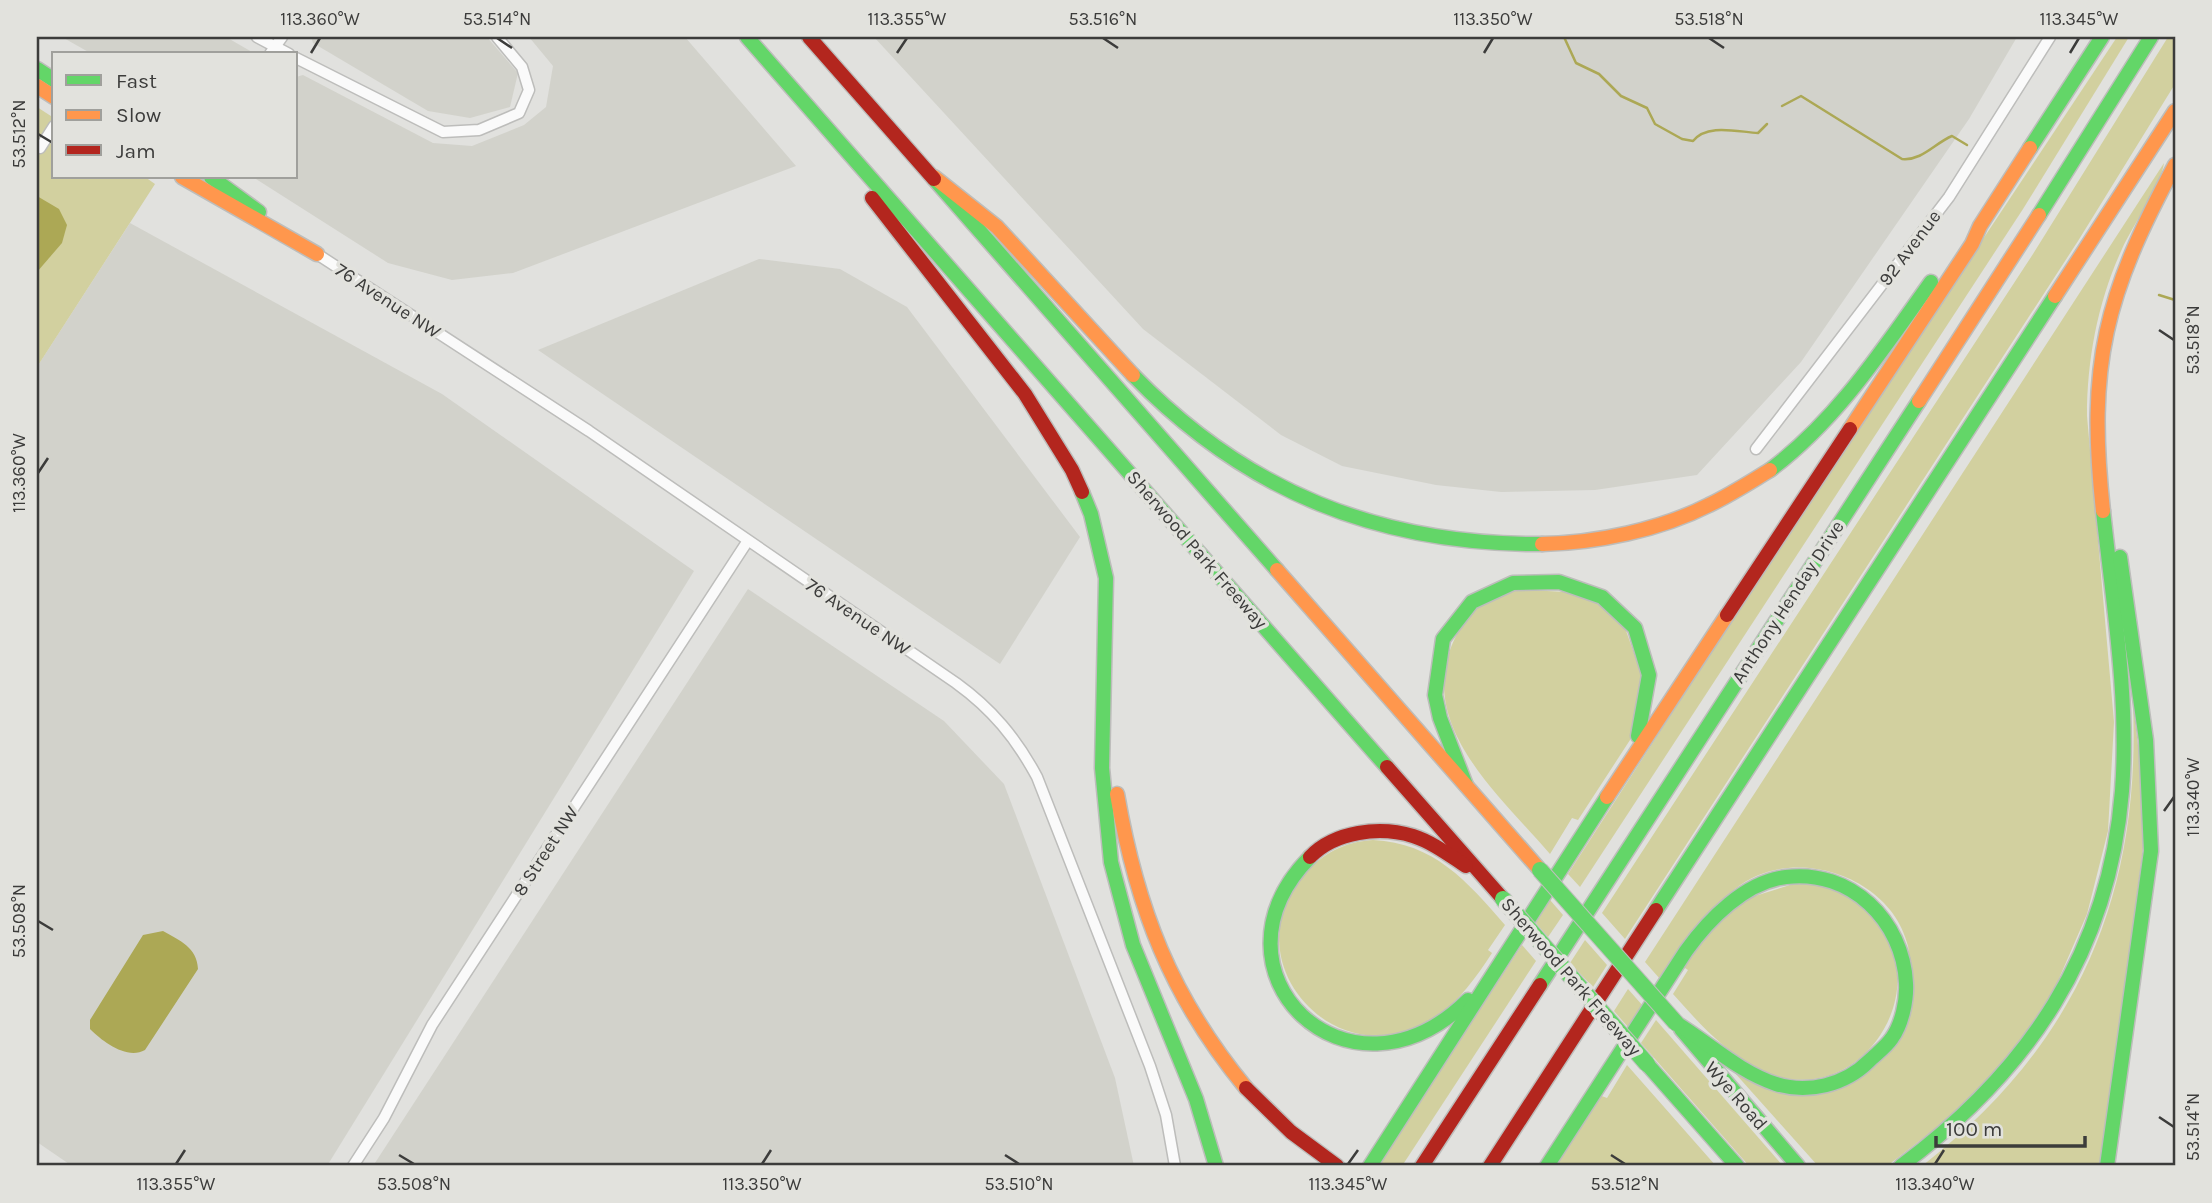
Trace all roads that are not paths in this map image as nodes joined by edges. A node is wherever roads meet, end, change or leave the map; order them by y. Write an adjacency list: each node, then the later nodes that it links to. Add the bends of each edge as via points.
1 (257, 37): 9 (street)
2 (282, 37): 9 (street)
3 (497, 37): 10 (street, via 525,72 529,90 519,113 479,130 443,132)
4 (747, 37): 18 (main road, Sherwood Park Freeway)
5 (809, 37): 20 (main road)
6 (2050, 37): 25 (street, 92 Avenue, via 1949,197)
7 (2102, 37): 23 (main road)
8 (2151, 37): 39 (main road, Anthony Henday Drive)
9 (273, 51)
10 (298, 59)
11 (37, 69): 12 (main road)
12 (52, 79)
13 (37, 86): 14 (main road)
14 (52, 96)
15 (2175, 111): 40 (main road)
16 (52, 129): 17 (street)
17 (40, 148)
18 (858, 163): 28 (main road, via 870,195 1025,394 1072,470 1091,514 1106,578); 31 (main road, Sherwood Park Freeway)
19 (2175, 165): 26 (main road, via 2133,246 2103,336 2096,393)
20 (934, 177): 23 (main road, via 984,215 1161,403 1209,444 1255,475 1326,508 1390,529 1468,542 1517,544 1607,536 1681,516 1746,485 1823,423 1962,241); 30 (main road)
21 (186, 178): 24 (main road, 76 Avenue NW)
22 (212, 178): 24 (main road, 76 Avenue NW)
23 (1980, 226): 29 (main road)
24 (317, 254): 27 (street, 76 Avenue NW)
25 (1756, 449)
26 (2103, 497): 44 (main road, via 2123,753 2117,836 2109,873 2075,965 2027,1046 1971,1111); 45 (main road, via 2112,507 2146,721 2152,818)
27 (747, 542): 34 (street, 76 Avenue NW, via 978,698 1018,743 1037,777 1150,1066); 36 (street, 8 Street NW, via 432,1025 384,1118)
28 (1106, 648): 35 (main road, via 1122,837 1150,935 1183,1002 1219,1055 1263,1104); 37 (main road, via 1102,768 1117,892 1143,974 1196,1099)
29 (1625, 769): 30 (main road, via 1648,701 1640,640 1615,606 1596,592 1558,580 1522,580 1502,585 1471,605 1448,634 1437,662 1438,713 1460,759); 32 (main road)
30 (1467, 789): 33 (main road, bridge)
31 (1484, 876): 32 (main road, via 1412,836 1392,831 1353,834 1320,848 1291,876 1273,911 1269,952 1279,986 1297,1012 1334,1038 1359,1044 1384,1045 1419,1037 1447,1020); 42 (main road, Sherwood Park Freeway, bridge)
32 (1487, 984): 38 (main road)
33 (1676, 1023): 41 (main road, via 1759,1077 1790,1087 1819,1087 1845,1080 1867,1066 1896,1029 1904,1007 1906,978 1898,936 1882,911 1842,881 1796,874 1776,878 1737,897 1692,944); 43 (main road, Wye Road)
34 (1175, 1163)
35 (1335, 1165)
36 (353, 1166)
37 (1216, 1166)
38 (1370, 1166)
39 (1422, 1166)
40 (1490, 1166)
41 (1547, 1166)
42 (1737, 1166)
43 (1798, 1166)
44 (1901, 1166)
45 (2106, 1166)

